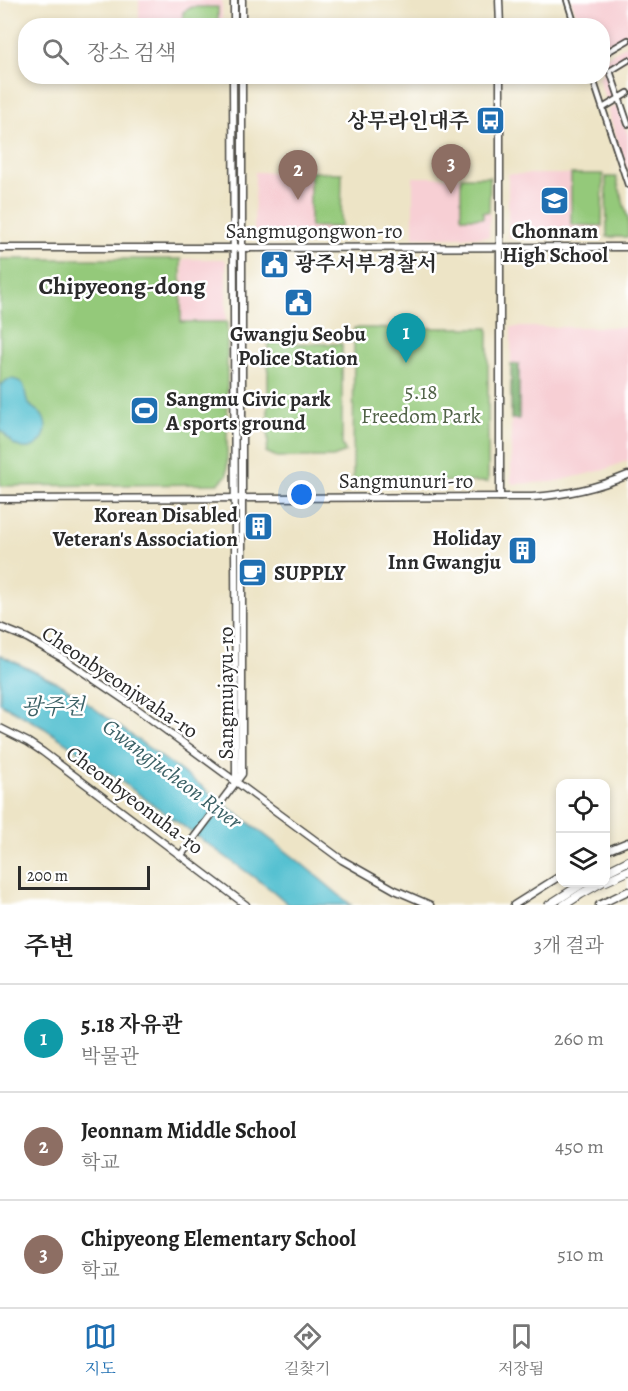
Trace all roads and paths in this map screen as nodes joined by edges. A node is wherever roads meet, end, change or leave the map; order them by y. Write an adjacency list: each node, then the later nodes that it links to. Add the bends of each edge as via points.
1 (234, 0): 5 (street)
2 (242, 0): 6 (street)
3 (500, 0): 7 (street)
4 (567, 0): 8 (street)
5 (234, 18)
6 (242, 18)
7 (500, 18)
8 (573, 18)
9 (628, 40): 10 (street)
10 (610, 51)
11 (628, 60): 17 (street, via 610,71)
12 (233, 84): 24 (street, Sangmujayu-ro)
13 (242, 84): 24 (street, Sangmujayu-ro)
14 (500, 84): 21 (street)
15 (595, 84): 18 (street)
16 (628, 93): 17 (street)
17 (620, 98): 18 (street); 19 (street)
18 (603, 108): 20 (street)
19 (628, 123)
20 (628, 185)
21 (500, 247): 22 (street, Sangmugongwon-ro); 24 (street, Sangmugongwon-ro); 27 (street)
22 (628, 247)
23 (0, 248): 24 (street, Sangmugongwon-ro)
24 (238, 248): 26 (street, Sangmujayu-ro)
25 (628, 475): 27 (street, Sangmunuri-ro, via 554,496)
26 (239, 497): 27 (street, Sangmunuri-ro); 28 (street, Sangmunuri-ro); 31 (street, Sangmujayu-ro, via 242,774)
27 (500, 497)
28 (0, 498)
29 (0, 627): 31 (street, Cheonbyeonjwaha-ro, via 64,659)
30 (0, 728): 34 (street, Cheonbyeonuha-ro, via 43,752)
31 (236, 782): 34 (street); 44 (street, Cheonbyeonjwaha-ro, via 342,860)
32 (628, 842): 33 (street)
33 (610, 849)
34 (181, 855): 43 (street, Cheonbyeonuha-ro)
35 (628, 861): 36 (highway)
36 (610, 870)
37 (628, 871): 39 (highway)
38 (556, 879): 45 (street)
39 (610, 879)
40 (577, 887): 46 (highway)
41 (594, 887): 47 (highway)
42 (628, 891): 48 (street)
43 (246, 905)
44 (430, 905)
45 (514, 905)
46 (549, 905)
47 (564, 905)
48 (598, 905)

